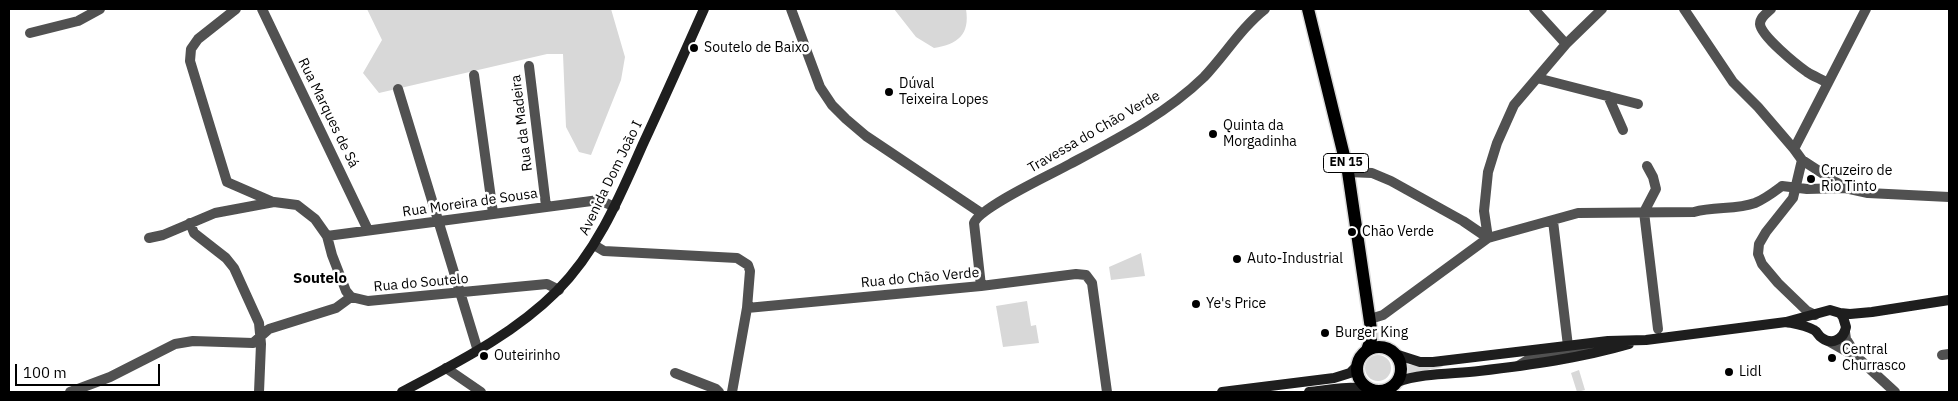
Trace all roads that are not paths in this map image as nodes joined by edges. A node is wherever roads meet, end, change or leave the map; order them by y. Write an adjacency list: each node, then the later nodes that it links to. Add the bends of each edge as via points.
1 (100, 9): 13 (street, via 78,21)
2 (236, 9): 30 (street, via 198,39 191,49 190,62 227,182)
3 (262, 9): 39 (street, Rua Marques de Sá)
4 (704, 9): 32 (main road, Avenida Dom João I)
5 (791, 9): 33 (street, via 820,87 846,120)
6 (1265, 9): 33 (street, Travessa do Chão Verde, via 1181,97 1103,147)
7 (1308, 9): 26 (main road, EN 15)
8 (1534, 9): 14 (street)
9 (1602, 9): 14 (street)
10 (1684, 9): 23 (street, via 1732,82 1758,106)
11 (1771, 9): 18 (street, via 1762,17 1763,32 1808,72)
12 (1866, 9): 18 (street)
13 (30, 34)
14 (1566, 44): 17 (street)
15 (529, 66): 31 (street, Rua da Madeira)
16 (474, 75): 35 (street)
17 (1537, 78): 20 (street); 42 (street, via 1514,105 1488,172 1484,211)
18 (1828, 83): 23 (street)
19 (398, 89): 36 (street)
20 (1608, 96): 21 (street); 22 (street)
21 (1638, 104)
22 (1623, 130)
23 (1794, 149): 24 (street)
24 (1802, 160): 27 (street); 28 (street)
25 (1646, 166): 34 (street, via 1656,189)
26 (1348, 172): 42 (street, via 1372,174 1392,181 1463,220); 53 (main road, EN 15)
27 (1794, 186): 28 (street); 34 (street, via 1782,186 1749,205 1694,212); 52 (street, via 1793,198 1766,232 1758,254 1778,283 1807,311)
28 (1845, 188): 29 (street, via 1868,193)
29 (1949, 196)
30 (274, 202): 38 (street, via 215,212); 40 (street, via 296,205 314,218)
31 (546, 206): 32 (street, Rua Moreira de Sousa, via 599,200); 35 (street, Rua Moreira de Sousa)
32 (615, 206): 43 (main road, Avenida Dom João I)
33 (981, 212): 44 (street, via 974,223)
34 (1644, 212): 37 (street, via 1578,213); 55 (street)
35 (493, 214): 36 (street, Rua Moreira de Sousa)
36 (439, 221): 39 (street, Rua Moreira de Sousa); 46 (street)
37 (1553, 221): 42 (street); 61 (street)
38 (190, 223): 41 (street); 58 (street, via 194,233 234,268 260,323)
39 (368, 230): 40 (street, Rua Moreira de Sousa)
40 (327, 236): 47 (street, via 346,291)
41 (149, 238)
42 (1488, 238): 53 (street, via 1383,315)
43 (594, 245): 45 (main road, Avenida Dom João I); 49 (street, via 604,251 737,258 748,265 750,271)
44 (981, 286): 49 (street, Rua do Chão Verde); 73 (street, Rua do Chão Verde, via 1086,275 1092,282)
45 (559, 290): 46 (street, Rua do Soutelo, via 547,284); 64 (main road, Avenida Dom João I)
46 (459, 293): 47 (street, Rua do Soutelo, via 368,301); 64 (street)
47 (351, 296): 58 (street, via 336,308 269,329)
48 (1949, 300): 50 (main road)
49 (747, 308): 79 (street)
50 (1872, 312): 51 (main road); 56 (main road, via 1861,316)
51 (1840, 313): 52 (main road, via 1830,310); 56 (main road, via 1846,321)
52 (1818, 315): 54 (main road); 57 (main road)
53 (1370, 319): 63 (main road, EN 15); 65 (main road, EN 15, via 1379,338)
54 (1786, 322): 57 (main road); 59 (main road)
55 (1658, 329)
56 (1846, 329): 60 (main road, via 1838,340); 66 (street, via 1846,340)
57 (1817, 332): 60 (main road)
58 (261, 336): 74 (street, via 253,343 193,341 175,344 110,377); 75 (street)
59 (1646, 340): 61 (main road); 62 (main road)
60 (1828, 341): 66 (street)
61 (1568, 344): 62 (street, via 1573,351); 65 (main road, via 1433,362 1420,362); 67 (street, via 1561,354 1531,358)
62 (1630, 344): 67 (main road, via 1594,354)
63 (1367, 350): 65 (main road, via 1382,347); 68 (main road, EN 15)
64 (478, 351): 69 (main road, Avenida Dom João I)
65 (1392, 351): 71 (main road, EN 15, via 1401,368)
66 (1858, 358): 82 (street)
67 (1518, 366): 71 (main road, via 1422,376)
68 (1356, 367): 72 (main road); 80 (main road, via 1350,373 1334,378)
69 (446, 368): 76 (main road, Avenida Dom João I); 77 (street)
70 (675, 373): 78 (street)
71 (1397, 382): 72 (main road)
72 (1370, 389): 81 (main road)
73 (1108, 391)
74 (70, 392)
75 (259, 392)
76 (402, 392)
77 (481, 392)
78 (719, 392)
79 (732, 392)
80 (1222, 392)
81 (1309, 392)
82 (1895, 392)

